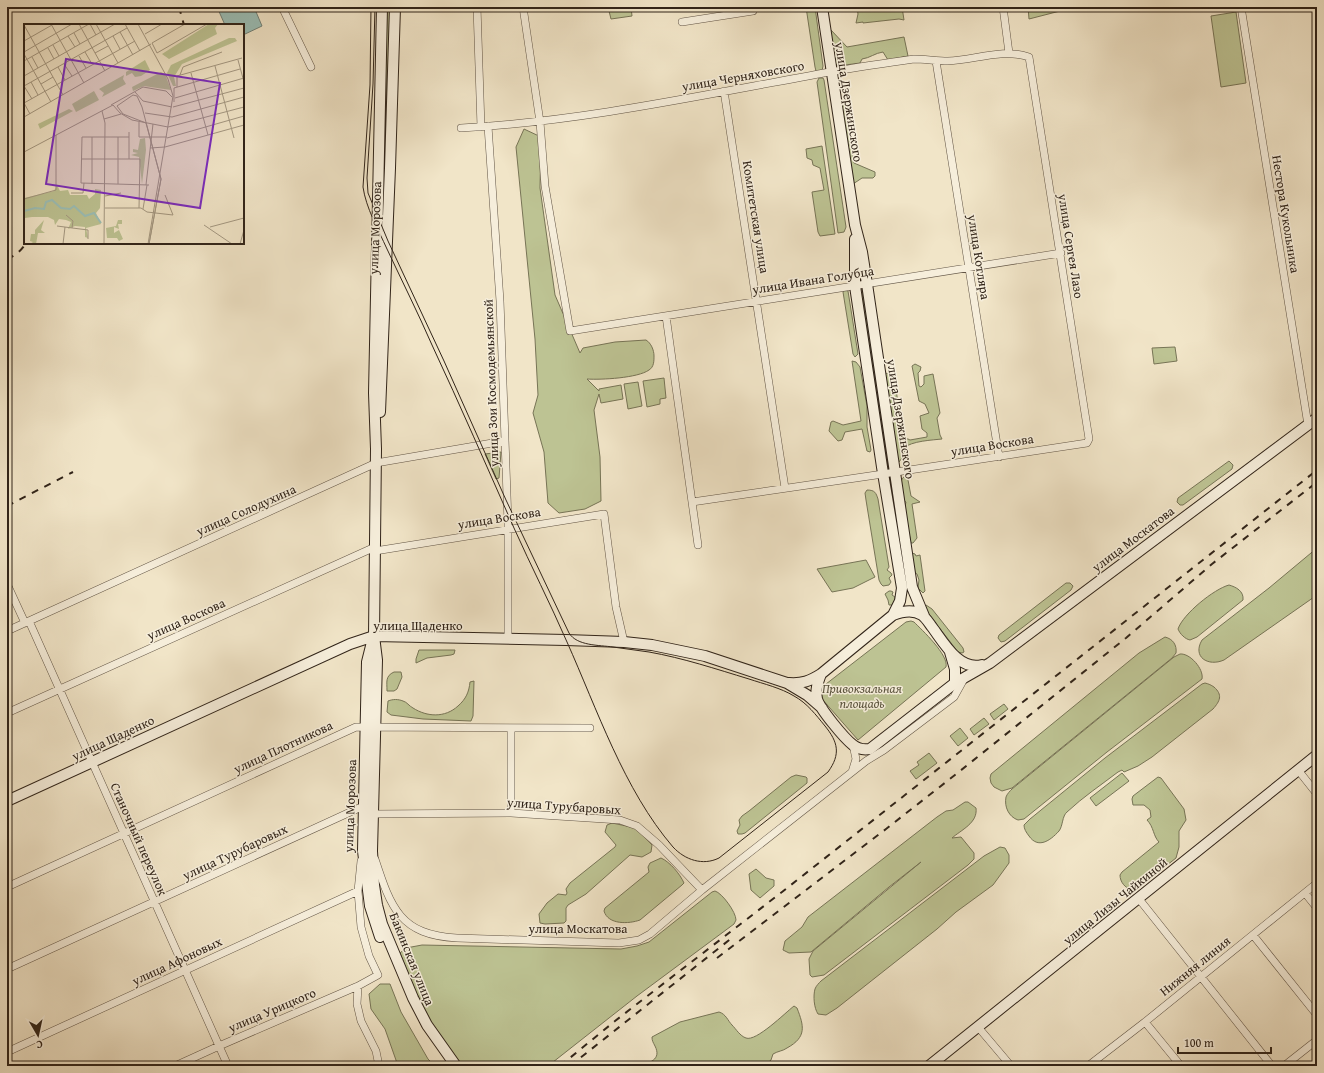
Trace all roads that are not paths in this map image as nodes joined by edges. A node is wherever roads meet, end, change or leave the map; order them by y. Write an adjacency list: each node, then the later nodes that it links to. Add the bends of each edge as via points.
1 (282, 7): 14 (street)
2 (382, 7): 18 (main road, улица Морозова)
3 (395, 7): 17 (main road, улица Морозова)
4 (477, 7): 20 (street, улица Зои Космодемьянской)
5 (523, 7): 19 (street)
6 (752, 7): 10 (street, via 753,11)
7 (822, 7): 15 (main road, улица Дзержинского)
8 (1003, 7): 11 (street)
9 (1241, 7): 32 (street, Нестора Кукольника)
10 (682, 22)
11 (1009, 53): 12 (street, улица Черняховского); 13 (street, улица Черняховского)
12 (1029, 57): 25 (street, улица Сергея Лазо)
13 (936, 61): 15 (street, улица Черняховского, via 914,59); 26 (street, улица Котляра)
14 (311, 67)
15 (831, 72): 16 (street, улица Черняховского); 24 (main road, улица Дзержинского)
16 (724, 91): 19 (street, улица Черняховского); 29 (street, Комитетская улица)
17 (392, 108): 18 (main road); 23 (main road, улица Морозова)
18 (380, 109): 22 (main road, улица Морозова)
19 (540, 122): 20 (street, улица Черняховского); 30 (street, улица Ивана Голубца, via 545,186 570,331)
20 (484, 127): 21 (street, улица Черняховского); 34 (street, улица Зои Космодемьянской, via 500,285)
21 (461, 128)
22 (378, 168): 23 (main road); 35 (main road, улица Морозова, via 374,393)
23 (390, 168): 35 (main road, улица Морозова, via 382,397)
24 (856, 225): 27 (main road, улица Дзержинского); 28 (main road, улица Дзержинского)
25 (1061, 253): 26 (street, улица Ивана Голубца); 33 (street, улица Сергея Лазо)
26 (969, 268): 27 (street, улица Ивана Голубца); 36 (street, улица Котляра)
27 (868, 284): 28 (street, улица Ивана Голубца); 38 (main road, улица Дзержинского)
28 (855, 286): 29 (street, улица Ивана Голубца); 39 (main road, улица Дзержинского)
29 (756, 301): 30 (street, улица Ивана Голубца); 40 (street, Комитетская улица)
30 (666, 316): 41 (street)
31 (1317, 418): 32 (main road, улица Москатова)
32 (1308, 425): 54 (main road, улица Москатова)
33 (1089, 439): 36 (street, улица Воскова, via 1087,443)
34 (504, 441): 37 (street, улица Солодухина); 42 (street, улица Зои Космодемьянской)
35 (376, 449): 37 (main road, улица Морозова)
36 (999, 457): 38 (street, улица Воскова)
37 (376, 464): 44 (main road, улица Морозова); 48 (street, улица Солодухина)
38 (896, 472): 39 (street, улица Воскова); 47 (main road, улица Дзержинского, via 912,587)
39 (883, 474): 40 (street); 46 (main road, улица Дзержинского, via 902,588 900,601)
40 (785, 488): 41 (street)
41 (692, 502): 43 (street)
42 (508, 529): 44 (street, улица Воскова); 51 (street, улица Зои Космодемьянской); 52 (street, улица Воскова, via 604,514 616,607)
43 (698, 545)
44 (375, 549): 50 (main road, улица Морозова); 58 (street, улица Воскова)
45 (7, 584): 48 (street, Станочный переулок)
46 (893, 615): 47 (main road, via 907,611); 55 (main road)
47 (924, 616): 53 (main road)
48 (27, 622): 49 (street, улица Солодухина); 58 (street, Станочный переулок)
49 (7, 631)
50 (374, 636): 51 (main road, улица Щаденко); 62 (main road, улица Морозова, via 367,662); 69 (main road, улица Щаденко, via 350,644)
51 (508, 639): 52 (main road, улица Щаденко)
52 (624, 642): 57 (main road, улица Щаденко, via 705,656)
53 (950, 652): 54 (main road, via 969,666 977,667); 56 (main road)
54 (990, 663): 56 (main road, улица Москатова)
55 (821, 674): 57 (main road, улица Щаденко, via 806,682); 60 (main road, via 816,694)
56 (959, 681): 59 (street); 59 (street, улица Москатова); 66 (main road, улица Москатова)
57 (787, 683): 60 (main road, улица Щаденко)
58 (59, 689): 61 (street, улица Воскова); 69 (street, Станочный переулок)
59 (954, 697): 68 (street, улица Москатова)
60 (822, 708): 65 (main road)
61 (7, 713)
62 (371, 727): 63 (street, улица Плотникова); 74 (main road, улица Морозова); 75 (main road, улица Морозова); 77 (street, улица Плотникова, via 356,727)
63 (511, 728): 64 (street, улица Плотникова); 76 (street)
64 (590, 728)
65 (853, 745): 66 (main road, via 864,750); 71 (street, via 856,759)
66 (870, 749): 68 (street)
67 (1317, 755): 70 (main road, улица Лизы Чайкиной)
68 (866, 761): 71 (street, улица Москатова)
69 (92, 762): 73 (main road, улица Щаденко); 77 (street, Станочный переулок)
70 (1298, 770): 72 (street); 84 (main road, улица Лизы Чайкиной)
71 (852, 773): 82 (street, улица Москатова)
72 (1317, 794)
73 (7, 801)
74 (364, 807): 78 (main road, улица Морозова); 85 (street, улица Турубаровых)
75 (373, 814): 76 (street, улица Турубаровых); 78 (main road, улица Морозова)
76 (511, 814): 82 (street, улица Турубаровых, via 609,818 628,822 637,826 659,845)
77 (124, 833): 80 (street, улица Плотникова); 85 (street, Станочный переулок)
78 (368, 851): 81 (street, улица Морозова); 82 (street, улица Москатова, via 398,912 411,926 441,937 629,942 650,934); 103 (main road, Бакинская улица, via 370,906 380,936 411,1010); 104 (main road, Бакинская улица, via 377,905 387,935 418,1009)
79 (1317, 883): 83 (street, Нижняя линия)
80 (7, 887)
81 (358, 890): 89 (street, улица Афоновых); 90 (street, улица Морозова, via 361,927 369,956)
82 (702, 890)
83 (1305, 893): 86 (street); 87 (street, Нижняя линия)
84 (1139, 898): 91 (street); 95 (main road, улица Лизы Чайкиной)
85 (154, 902): 88 (street, улица Турубаровых); 89 (street, Станочный переулок)
86 (1317, 908)
87 (1253, 935): 91 (street, Нижняя линия); 93 (street)
88 (7, 969)
89 (185, 970): 97 (street, Станочный переулок); 98 (street, улица Афоновых)
90 (378, 975): 92 (street, улица Урицкого)
91 (1201, 977): 94 (street, Нижняя линия); 108 (street)
92 (358, 986): 97 (street, улица Урицкого); 102 (street, via 357,1004 361,1021 376,1051)
93 (1317, 1015)
94 (1145, 1022): 99 (street, Нижняя линия); 107 (street)
95 (978, 1027): 105 (main road, улица Лизы Чайкиной); 106 (street)
96 (1317, 1040): 109 (street)
97 (219, 1046): 100 (street, улица Урицкого); 101 (street, Станочный переулок)
98 (7, 1052)
99 (1093, 1064)
100 (175, 1066)
101 (228, 1066)
102 (379, 1066)
103 (448, 1066)
104 (456, 1066)
105 (929, 1066)
106 (1011, 1066)
107 (1181, 1066)
108 (1272, 1066)
109 (1284, 1066)

